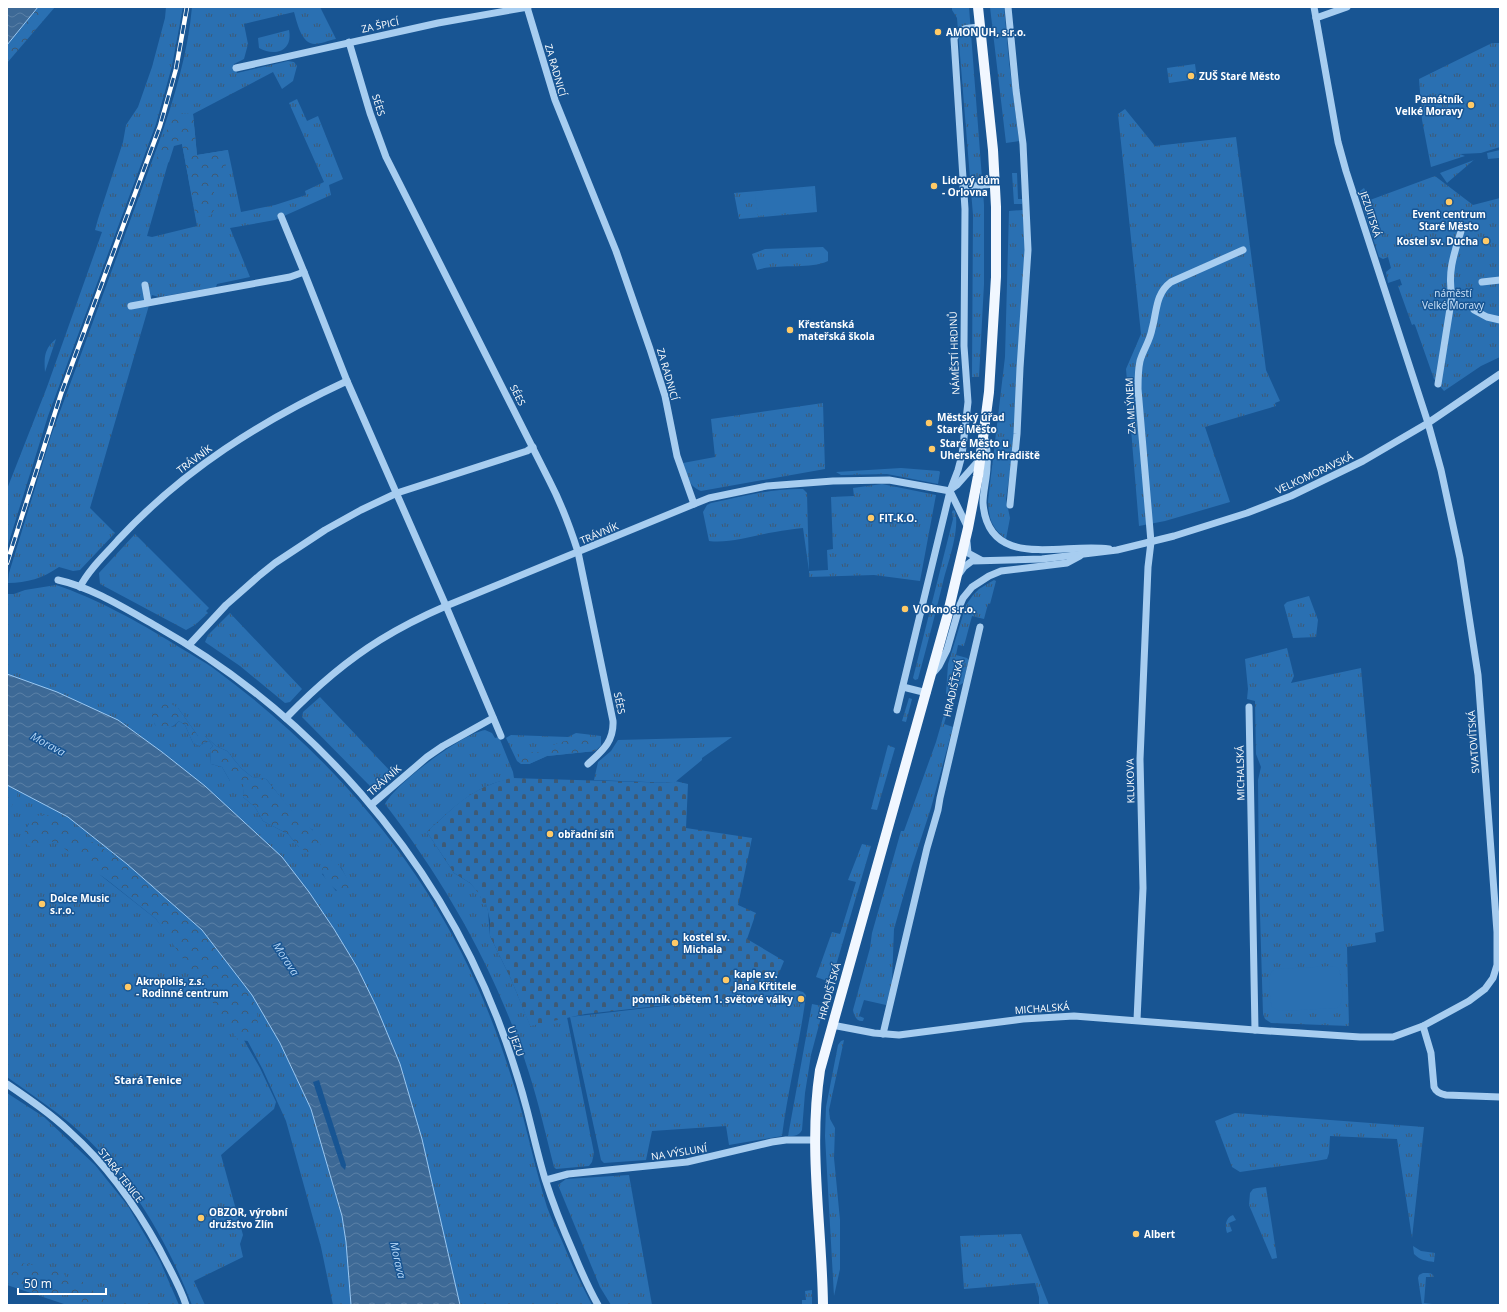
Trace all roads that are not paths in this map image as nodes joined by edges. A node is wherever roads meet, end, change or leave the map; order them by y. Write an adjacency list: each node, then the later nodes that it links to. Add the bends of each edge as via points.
1 (528, 7): 8 (street, ZA ŠPICÍ); 32 (street, ZA RADNICÍ, via 554,100 616,251 650,349 665,396 677,456)
2 (978, 7): 7 (main road)
3 (1008, 7): 33 (street, via 1023,144 1028,250)
4 (1314, 7): 6 (street, JEZUITSKÁ)
5 (1347, 7): 6 (street)
6 (1316, 18): 26 (street, JEZUITSKÁ, via 1338,142 1346,171)
7 (980, 26): 10 (main road); 11 (street, NÁMĚSTÍ HRDINŮ, via 962,29 954,39)
8 (349, 42): 9 (street, ZA ŠPICÍ); 28 (street, SÉES, via 386,157)
9 (236, 68)
10 (995, 184): 11 (street); 27 (main road, via 996,277 992,367)
11 (963, 187): 30 (street, NÁMĚSTÍ HRDINŮ, via 964,346 968,402 962,455)
12 (281, 216): 15 (street)
13 (1462, 228): 25 (street, via 1454,254 1450,283 1452,296)
14 (1243, 250): 35 (street, ZA MLÝNEM, via 1171,282 1157,302 1152,331 1140,361 1138,375)
15 (304, 272): 19 (street, via 290,277); 24 (street)
16 (1500, 280): 17 (street)
17 (1482, 282)
18 (145, 285): 19 (street)
19 (148, 302): 20 (street)
20 (131, 306)
21 (1474, 310): 22 (street)
22 (1500, 320)
23 (1500, 374): 26 (street, VELKOMORAVSKÁ)
24 (347, 381): 31 (street); 42 (street, TRÁVNÍK, via 243,436 191,474 124,534)
25 (1438, 384)
26 (1428, 423): 35 (street, VELKOMORAVSKÁ, via 1363,461 1291,496 1247,513); 58 (street, SVATOVÍTSKÁ, via 1460,558 1474,646 1498,948 1495,972 1485,989)
27 (984, 435): 29 (main road); 36 (street, VELKOMORAVSKÁ, via 988,465 983,498 986,518 994,535 1008,545 1020,548 1042,550 1095,547)
28 (533, 448): 31 (street); 37 (street, SÉES, via 559,499)
29 (981, 454): 30 (street); 34 (main road); 39 (street, via 984,455 967,549 970,555)
30 (950, 491): 32 (street, via 889,480 833,481 767,486 709,498); 34 (street); 47 (street)
31 (397, 493): 43 (street); 45 (street, via 325,530 275,563 226,605)
32 (694, 504): 37 (street, TRÁVNÍK)
33 (1010, 505)
34 (968, 528): 41 (main road)
35 (1151, 542): 36 (street, VELKOMORAVSKÁ); 56 (street, KLUKOVA, via 1140,759 1143,888)
36 (1117, 550): 38 (street, VELKOMORAVSKÁ)
37 (578, 552): 43 (street, TRÁVNÍK); 54 (street, SÉES, via 613,721 613,735)
38 (1082, 555): 39 (street, VELKOMORAVSKÁ, via 1030,560); 46 (street, VELKOMORAVSKÁ, via 1067,563 1001,571 977,584 964,598 955,619 947,650)
39 (983, 560): 41 (street, via 967,564 960,571)
40 (58, 580): 42 (street, TRÁVNÍK)
41 (956, 581): 46 (main road, HRADIŠŤSKÁ)
42 (80, 587): 45 (street, TRÁVNÍK)
43 (446, 606): 51 (street, TRÁVNÍK, via 411,622 365,650 314,690); 52 (street)
44 (980, 627): 60 (street, HRADIŠŤSKÁ)
45 (189, 645): 51 (street, TRÁVNÍK, via 242,682)
46 (932, 675): 48 (main road, HRADIŠŤSKÁ)
47 (903, 687): 48 (street); 50 (street)
48 (927, 693): 57 (main road, HRADIŠŤSKÁ)
49 (1249, 707): 59 (street, MICHALSKÁ)
50 (897, 710)
51 (286, 718): 55 (street, TRÁVNÍK, via 326,756)
52 (493, 718): 53 (street); 55 (street, TRÁVNÍK, via 427,757)
53 (501, 736)
54 (588, 764)
55 (371, 805): 64 (street, U JEZU, via 435,894 483,986 510,1052)
56 (1137, 1020): 59 (street, MICHALSKÁ); 60 (street, MICHALSKÁ, via 1048,1017 906,1035)
57 (832, 1025): 60 (street, MICHALSKÁ); 63 (main road, HRADIŠŤSKÁ, via 820,1070 815,1104)
58 (1423, 1026): 59 (street, MICHALSKÁ, via 1384,1038); 62 (street, via 1431,1053 1435,1090 1442,1095)
59 (1255, 1030)
60 (883, 1034)
61 (7, 1084): 65 (street, STARÁ TENICE, via 54,1117 105,1168 151,1233)
62 (1500, 1097)
63 (814, 1140): 64 (street, NA VÝSLUNÍ, via 772,1142 687,1162 568,1174); 67 (main road, HRADIŠŤSKÁ)
64 (546, 1180): 66 (street, U JEZU, via 556,1211)
65 (186, 1305)
66 (598, 1305)
67 (823, 1305)

